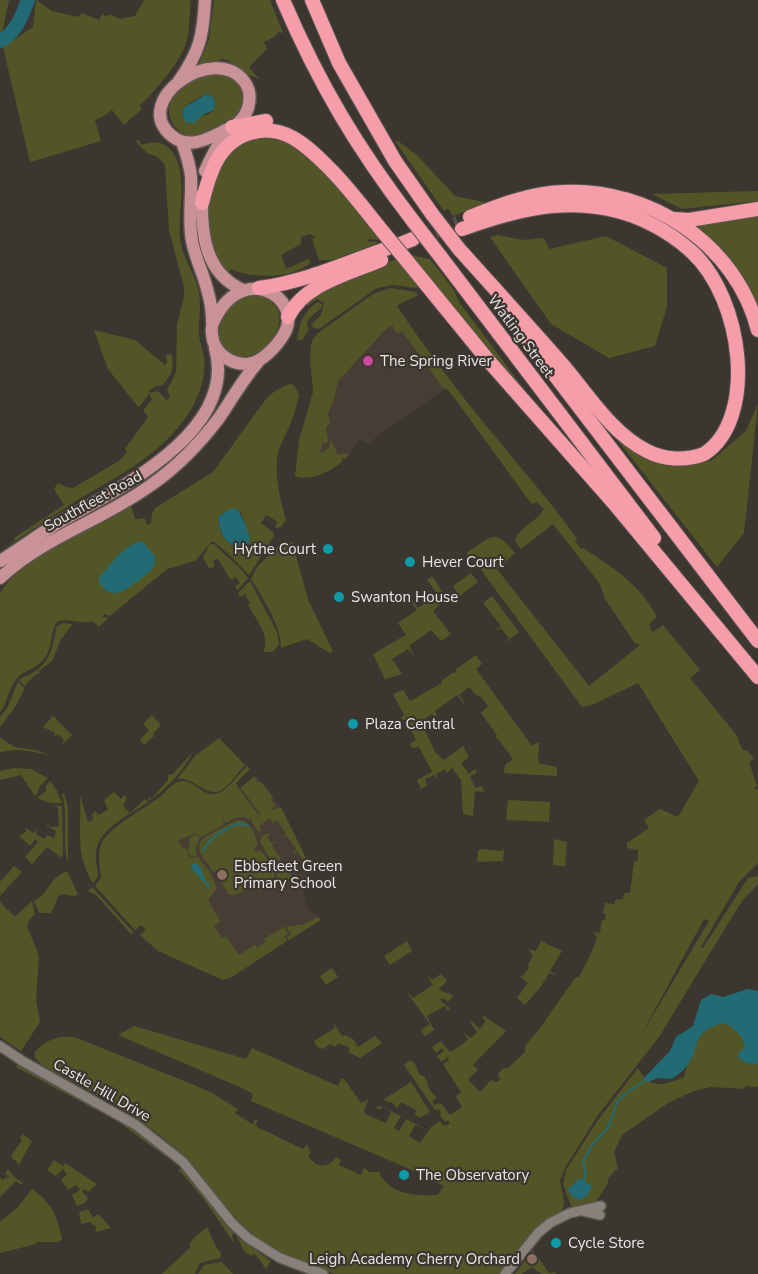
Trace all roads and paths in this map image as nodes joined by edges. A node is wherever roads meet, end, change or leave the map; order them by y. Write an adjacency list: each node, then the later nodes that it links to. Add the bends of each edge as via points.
1 (205, 0): 4 (main road, via 201,41)
2 (283, 0): 26 (highway, Watling Street, bridge, via 342,121 373,167)
3 (312, 0): 12 (highway, Watling Street, bridge, via 345,73 395,161)
4 (176, 84): 5 (main road, via 213,68 238,75 247,86 250,101 242,119); 6 (main road, via 164,97 160,116 167,130)
5 (232, 127): 6 (main road, via 196,143); 7 (highway, via 268,121 297,129 318,145); 8 (main road, via 204,173)
6 (182, 142): 17 (main road, via 190,176 192,241)
7 (338, 175): 8 (highway, via 309,147 289,135 272,130 252,132 232,142 218,157); 13 (highway, bridge)
8 (202, 203): 15 (main road, via 205,242 212,263 228,281)
9 (758, 209): 10 (highway, via 689,220)
10 (672, 218): 18 (highway, via 721,260 748,301); 21 (highway, via 619,196 575,192 519,200 460,226 554,205 609,209 654,226 692,252 722,287 739,320)
11 (415, 242): 13 (highway)
12 (459, 249): 22 (highway, via 607,417 649,452 684,459 714,450 736,431); 25 (highway, Watling Street)
13 (398, 252): 14 (highway); 16 (highway, via 312,290 297,302); 26 (highway)
14 (259, 288): 15 (main road); 16 (main road, via 277,297)
15 (243, 290): 17 (main road, via 224,303)
16 (288, 317): 20 (main road, via 282,338)
17 (213, 323): 19 (main road)
18 (758, 330)
19 (215, 346): 20 (main road, via 232,362 247,364); 23 (main road, Southfleet Road, via 219,365 214,394 204,416 167,455 136,479)
20 (261, 359): 24 (main road, Southfleet Road, via 204,437 156,482 51,541)
21 (751, 364)
22 (747, 412)
23 (0, 561)
24 (0, 578)
25 (758, 641)
26 (758, 677)
27 (0, 1046): 29 (street, Castle Hill Drive, via 122,1116 173,1153 232,1223 265,1250)
28 (600, 1210): 30 (street, via 563,1216 544,1227)
29 (323, 1274)
30 (505, 1274)

